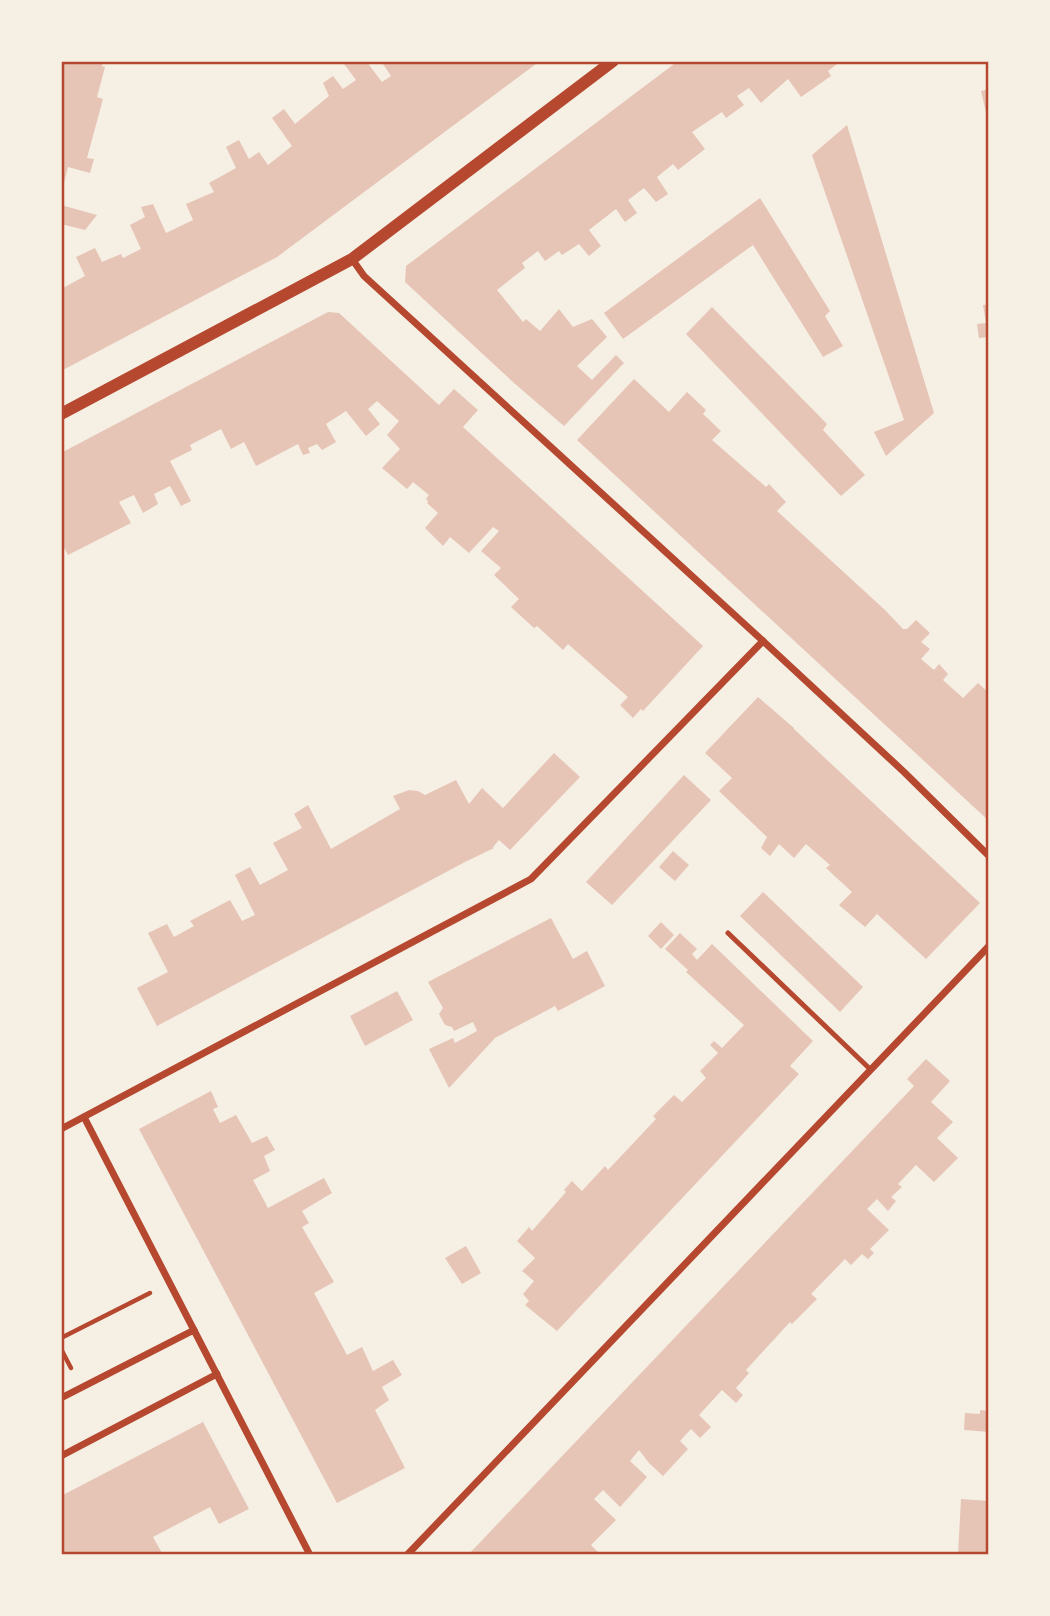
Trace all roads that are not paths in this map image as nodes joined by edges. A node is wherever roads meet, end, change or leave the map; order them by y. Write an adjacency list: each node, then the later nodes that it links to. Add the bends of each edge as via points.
1 (613, 61): 2 (street)
2 (352, 259): 3 (street); 4 (street, via 364,276)
3 (61, 414)
4 (763, 640): 5 (street); 9 (street, via 531,879)
5 (989, 856)
6 (728, 933): 8 (lane)
7 (989, 946): 8 (street)
8 (871, 1070): 16 (street)
9 (84, 1117): 10 (street); 11 (street)
10 (61, 1129)
11 (194, 1330): 12 (street); 13 (street)
12 (217, 1374): 14 (street); 15 (street)
13 (61, 1398)
14 (61, 1455)
15 (310, 1555)
16 (407, 1555)

